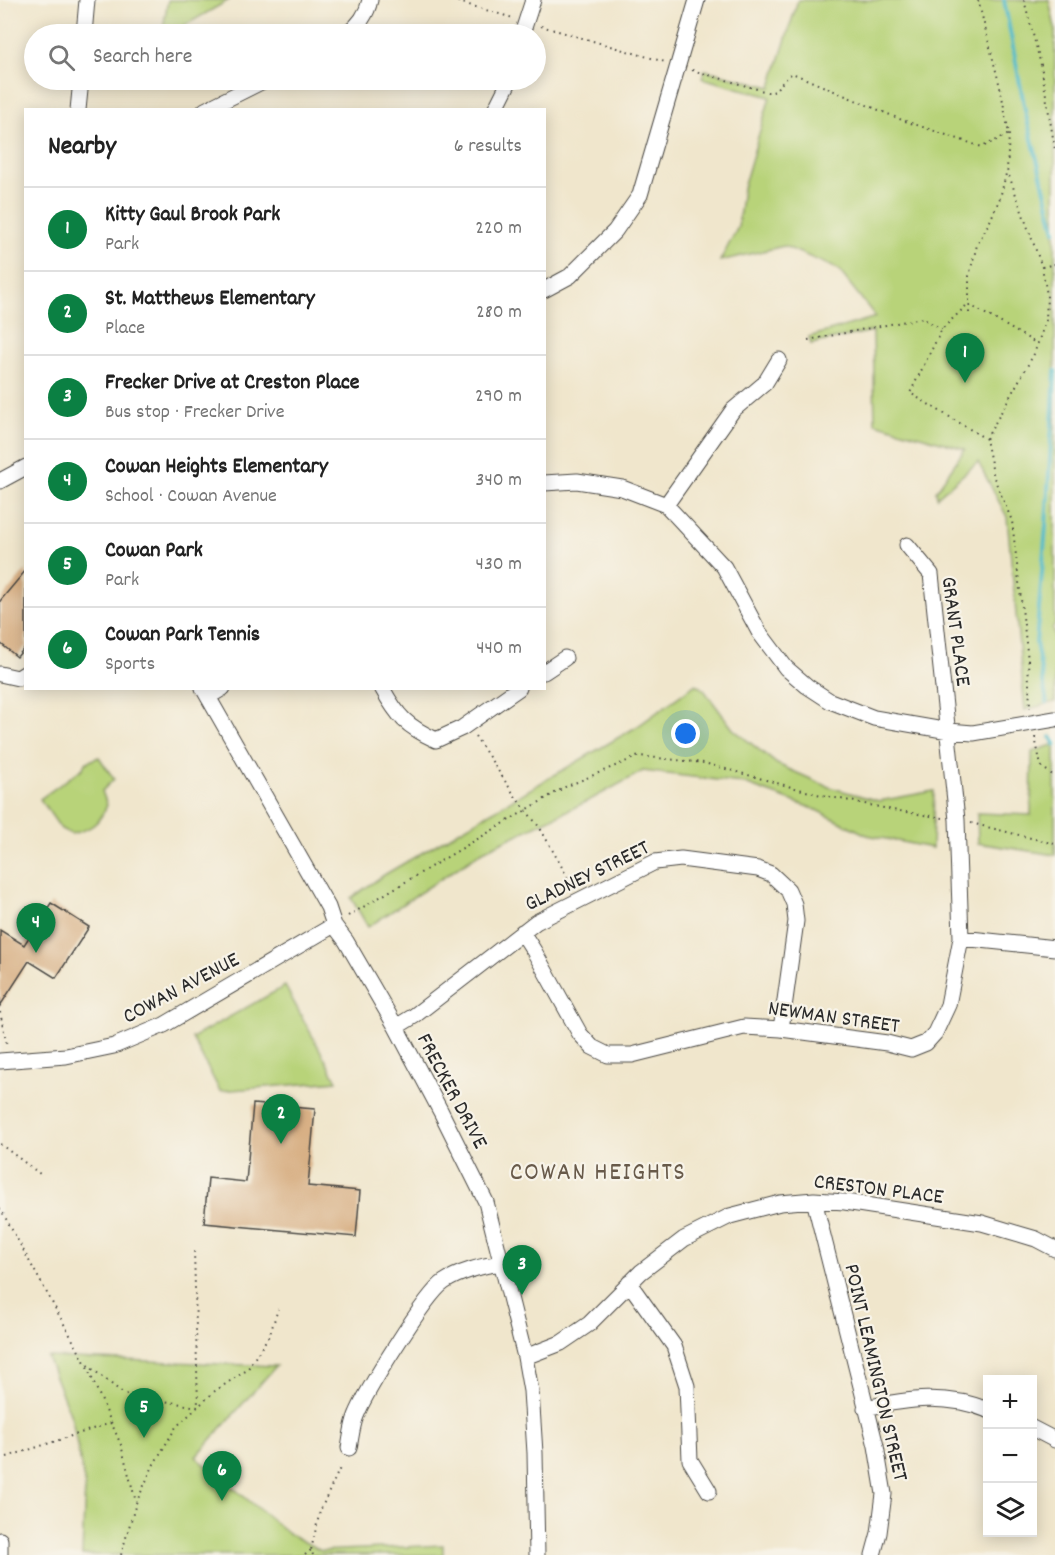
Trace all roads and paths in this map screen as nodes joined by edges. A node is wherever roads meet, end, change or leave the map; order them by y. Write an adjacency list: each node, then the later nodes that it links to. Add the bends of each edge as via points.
1 (87, 0): 9 (street)
2 (370, 0): 10 (street)
3 (452, 0): 8 (path)
4 (533, 0): 11 (street)
5 (697, 0): 26 (street, via 640,195 615,231 570,276)
6 (978, 0): 21 (path)
7 (1024, 0): 22 (path, via 1041,65)
8 (513, 18)
9 (85, 24)
10 (358, 24)
11 (525, 24)
12 (546, 27): 13 (path)
13 (665, 62)
14 (691, 69): 21 (path, via 767,92 773,92 792,73 902,120 982,147)
15 (80, 90): 18 (street)
16 (245, 90): 19 (street)
17 (505, 90): 20 (street)
18 (78, 108)
19 (209, 108)
20 (496, 108)
21 (1009, 134): 23 (path)
22 (1055, 150)
23 (1007, 170): 25 (path); 27 (path, via 1000,198 977,245 969,276)
24 (1054, 264): 25 (path)
25 (1042, 267): 31 (path, via 1046,320)
26 (546, 290)
27 (968, 304): 28 (path); 29 (path); 31 (path)
28 (969, 313)
29 (942, 328): 30 (path, via 922,318); 33 (path, via 910,393)
30 (808, 340)
31 (1036, 343): 33 (path, via 1034,354)
32 (779, 360): 37 (street, via 765,383 733,410)
33 (986, 439): 46 (path, via 994,478 1012,520)
34 (24, 468): 35 (street)
35 (0, 481)
36 (546, 483): 37 (street, via 577,481 622,488)
37 (666, 505): 49 (street, via 724,567 759,632 786,668 807,686 830,701 874,718)
38 (907, 545): 49 (street, GRANT PLACE, via 931,574)
39 (565, 658): 40 (street)
40 (546, 671)
41 (0, 674): 42 (street, via 18,678)
42 (24, 674)
43 (383, 690): 44 (street, via 395,712 415,730 436,740 462,728)
44 (516, 690)
45 (206, 693): 58 (street, FRECKER DRIVE, via 328,907)
46 (1031, 711)
47 (1055, 719): 49 (street, via 973,733)
48 (472, 731): 52 (path)
49 (949, 731): 60 (street, NEWMAN STREET)
50 (1035, 737): 51 (path, via 1041,766)
51 (1055, 777)
52 (525, 810): 53 (path, via 566,787 639,756 704,763 817,794); 56 (path, via 540,828); 57 (path)
53 (946, 818)
54 (970, 823): 55 (path)
55 (1055, 844)
56 (573, 887)
57 (348, 916)
58 (334, 925): 63 (street, FRECKER DRIVE); 66 (street, COWAN AVENUE, via 164,1025 114,1046 66,1056)
59 (522, 932): 63 (street, GLADNEY STREET); 64 (street, NEWMAN STREET, via 579,1034 599,1051 625,1056 737,1028); 64 (street, GLADNEY STREET, via 581,897 655,861 681,859 764,871 783,883 796,912)
60 (961, 938): 61 (street); 64 (street, NEWMAN STREET, via 948,1005 926,1043 911,1049)
61 (1055, 948)
62 (0, 1012): 65 (path)
63 (396, 1027): 73 (street, FRECKER DRIVE, via 486,1202)
64 (781, 1029)
65 (7, 1046)
66 (0, 1061)
67 (0, 1144): 68 (path)
68 (40, 1174)
69 (814, 1200): 72 (street, CRESTON PLACE, via 982,1223 1036,1239); 74 (street, CRESTON PLACE, via 780,1203 730,1216 684,1239); 79 (street, POINT LEAMINGTON STREET)
70 (0, 1208): 77 (path)
71 (194, 1249): 78 (path)
72 (1055, 1250)
73 (500, 1264): 76 (street, FRECKER DRIVE); 84 (street, via 487,1264 445,1282 429,1297 355,1417)
74 (629, 1283): 76 (street, CRESTON PLACE, via 589,1324 561,1343); 87 (street, via 674,1346 687,1386 690,1461)
75 (278, 1309): 78 (path, via 270,1334 247,1370)
76 (525, 1357): 95 (street, FRECKER DRIVE, via 534,1430)
77 (86, 1364): 78 (path, via 124,1394); 81 (path)
78 (198, 1407): 88 (path, via 177,1427)
79 (865, 1408): 80 (street, via 927,1398 969,1402); 96 (street, POINT LEAMINGTON STREET, via 884,1494)
80 (983, 1408)
81 (111, 1423): 85 (path); 88 (path)
82 (1034, 1429): 83 (street)
83 (1055, 1440)
84 (350, 1448)
85 (7, 1457)
86 (340, 1468): 90 (path, via 320,1510)
87 (709, 1491)
88 (136, 1503): 92 (path)
89 (0, 1540): 91 (street)
90 (311, 1550): 93 (path); 94 (path)
91 (0, 1555)
92 (121, 1555)
93 (305, 1555)
94 (313, 1555)
95 (537, 1555)
96 (873, 1555)

